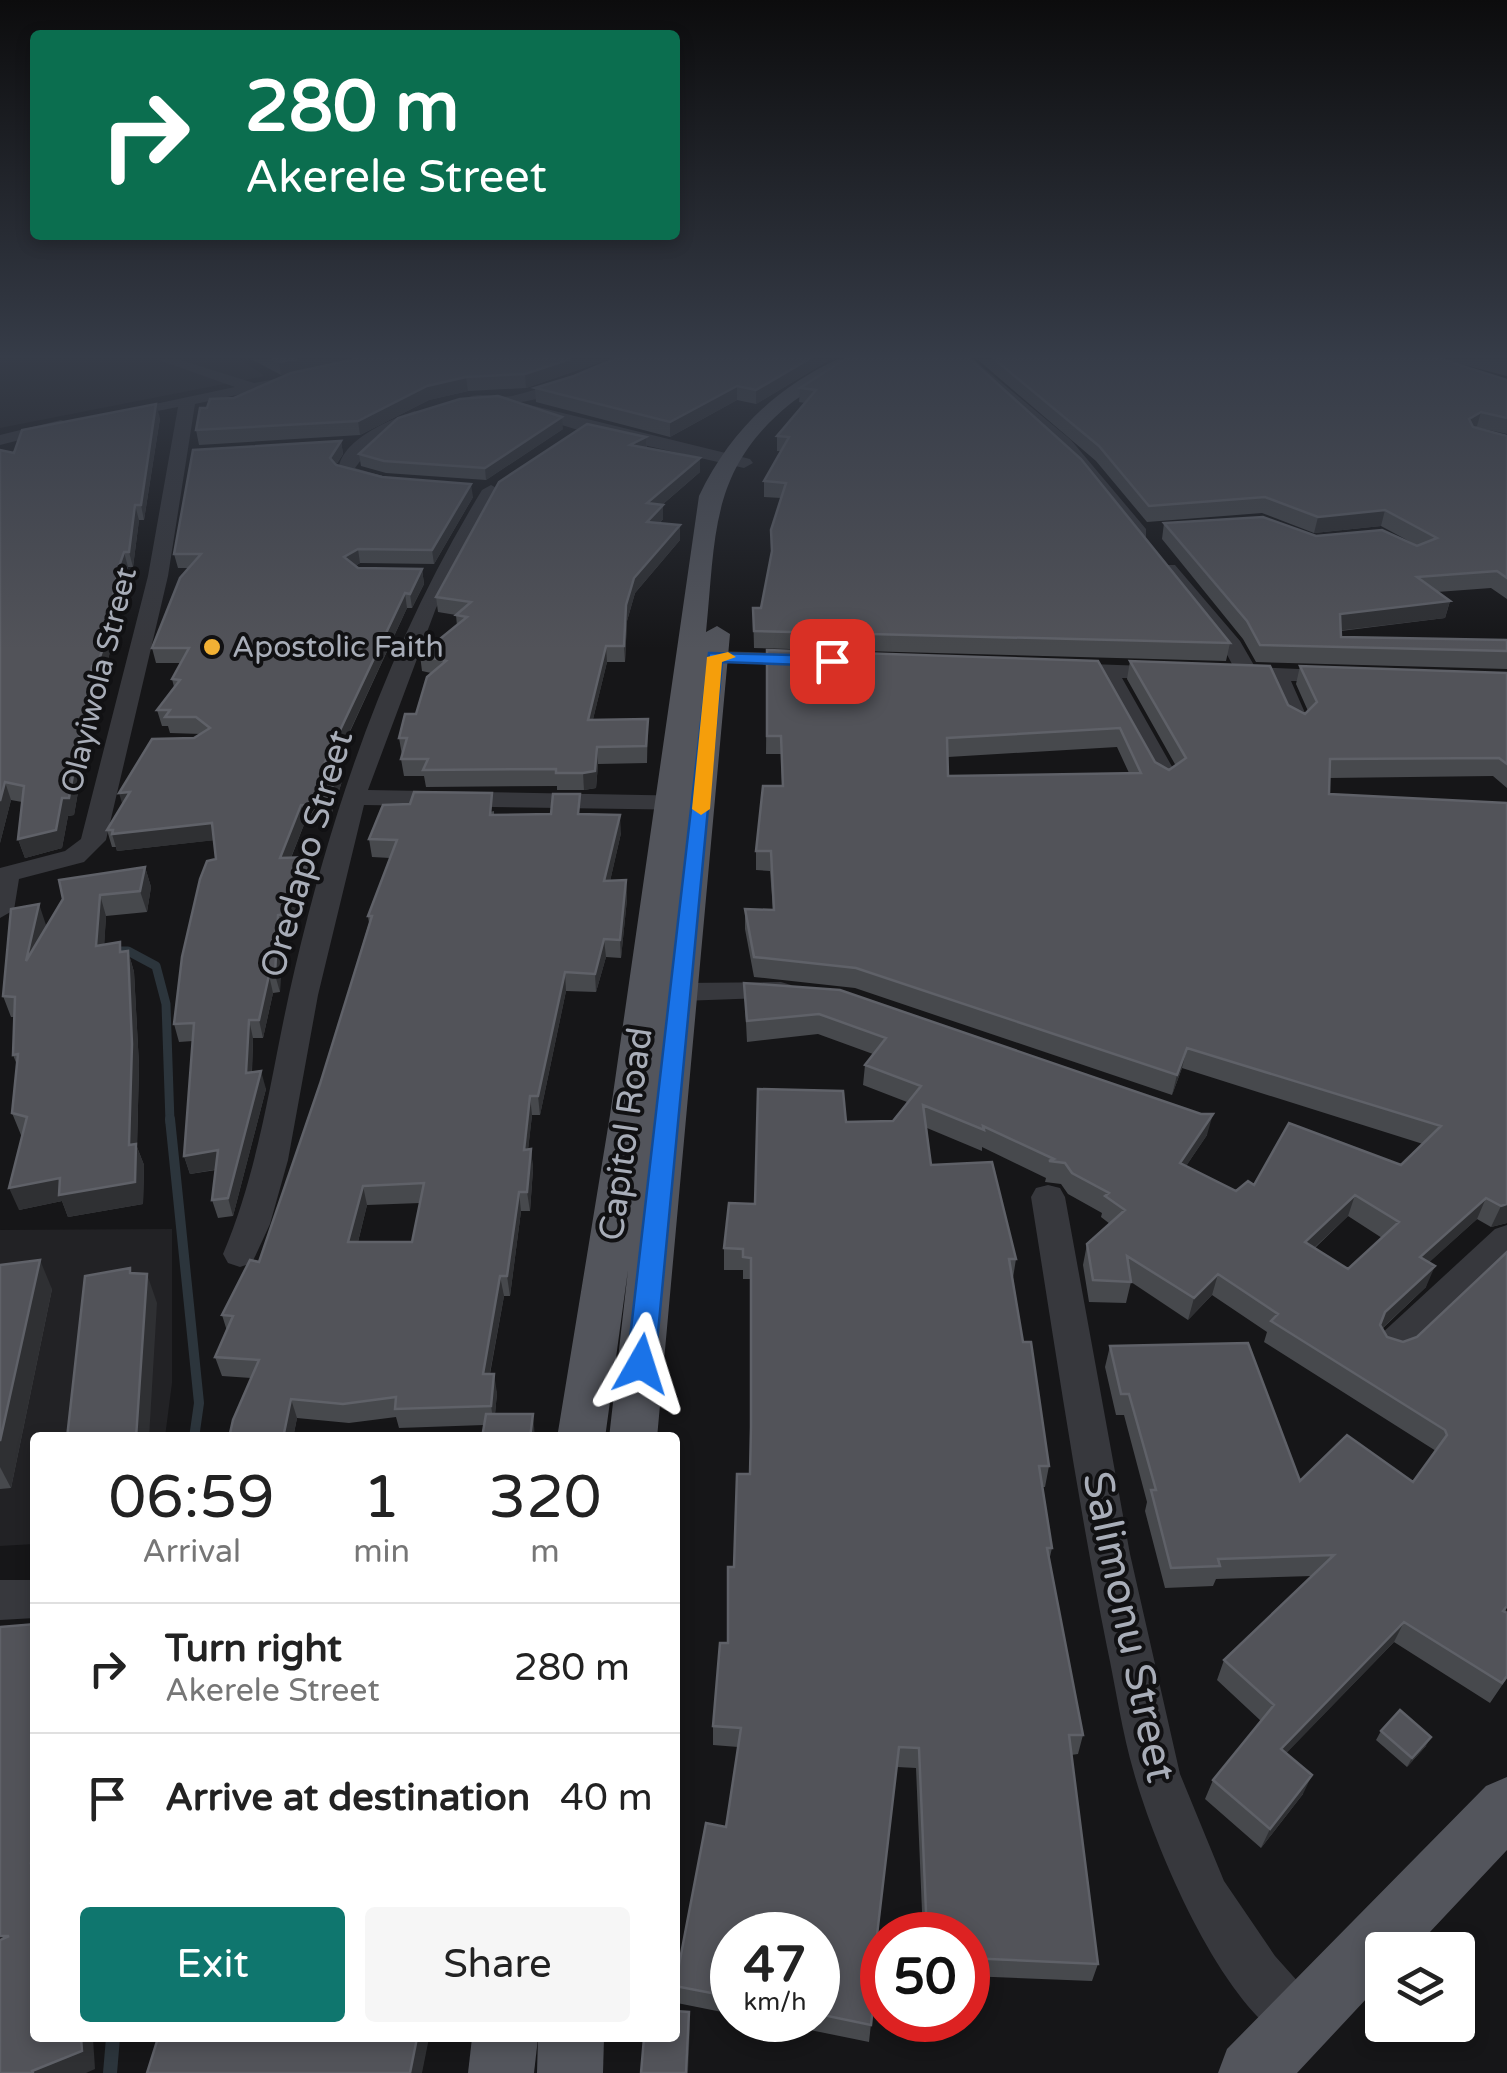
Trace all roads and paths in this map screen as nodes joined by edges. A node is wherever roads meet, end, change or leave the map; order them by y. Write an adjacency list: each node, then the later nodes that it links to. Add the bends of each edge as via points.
1 (188, 456): 19 (street, Olayiwola Street)
2 (349, 456): 8 (street, via 346,472)
3 (707, 456): 7 (street)
4 (737, 456): 7 (main road, Capitol Road)
5 (741, 456): 7 (main road, Capitol Road)
6 (1076, 456): 14 (street, via 1147,532 1233,644)
7 (734, 462): 10 (main road, Capitol Road); 22 (main road, Capitol Road, via 708,512)
8 (402, 483)
9 (490, 486): 21 (street, Oredapo Street, via 435,574)
10 (715, 657): 11 (street); 22 (main road, Capitol Road)
11 (832, 661)
12 (1029, 668): 13 (street)
13 (1108, 671): 14 (street); 20 (street)
14 (1247, 674): 15 (street)
15 (1276, 675): 16 (street); 17 (street)
16 (1352, 677)
17 (1298, 722)
18 (150, 745): 19 (street)
19 (117, 746): 23 (street, Olayiwola Street, via 87,850 62,863 7,874)
20 (1167, 779)
21 (354, 797): 22 (street); 28 (street, Oredapo Street, via 304,990 259,1214)
22 (686, 802): 24 (main road, Capitol Road); 30 (main road, Capitol Road)
23 (0, 910)
24 (681, 992): 25 (street); 31 (main road, Capitol Road)
25 (810, 993)
26 (1048, 1197): 35 (street, Salimonu Street, via 1109,1554 1157,1774 1206,1898 1257,1974)
27 (1502, 1251): 29 (street)
28 (240, 1254)
29 (1393, 1344)
30 (582, 1432)
31 (635, 1432)
32 (30, 1599): 33 (street)
33 (0, 1600)
34 (1507, 1807): 35 (main road)
35 (1300, 2022): 40 (main road)
36 (505, 2042): 38 (main road)
37 (571, 2042): 39 (main road)
38 (501, 2073)
39 (570, 2073)
40 (1251, 2073)

